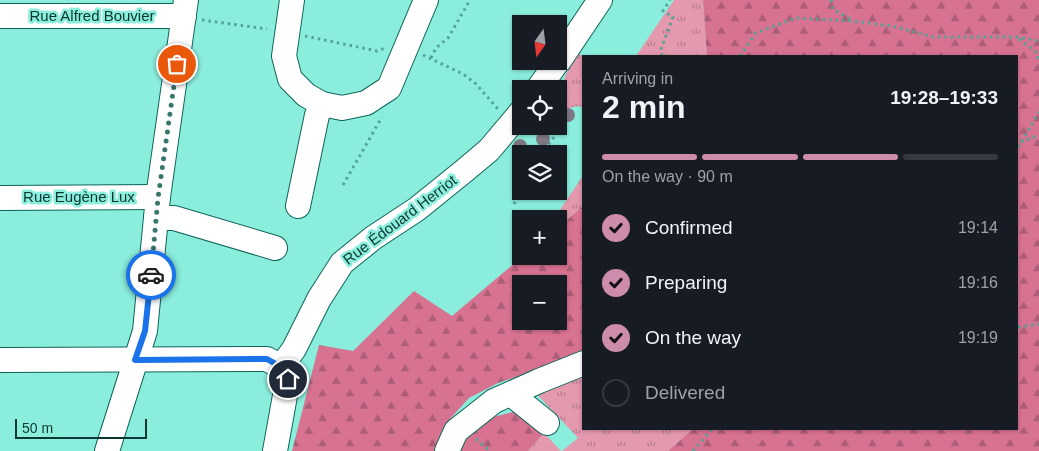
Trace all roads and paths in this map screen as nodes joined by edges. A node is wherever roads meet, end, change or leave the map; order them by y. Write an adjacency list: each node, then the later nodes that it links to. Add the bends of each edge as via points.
1 (292, 0): 11 (street)
2 (426, 0): 14 (street)
3 (470, 0): 22 (path, via 448,38 436,48 431,58 463,74)
4 (600, 0): 15 (street)
5 (670, 0): 16 (path, via 663,10 673,17 661,49)
6 (831, 0): 9 (path, via 833,9)
7 (185, 8): 8 (street, Rue Alfred Bouvier); 10 (path, via 199,20); 31 (street)
8 (0, 16)
9 (851, 20): 12 (path, via 933,37); 17 (path, via 795,18 756,33)
10 (265, 29)
11 (288, 32): 14 (path, via 377,51 392,44); 20 (street, via 284,56 290,79 306,95)
12 (1017, 37): 13 (path); 18 (path, via 1036,52)
13 (1039, 41)
14 (406, 48): 19 (street, via 389,88)
15 (568, 48)
16 (662, 55)
17 (741, 55)
18 (1039, 62)
19 (382, 92): 20 (street, via 366,103 342,108); 26 (path, via 388,107)
20 (322, 104): 30 (street)
21 (1039, 112): 25 (path)
22 (512, 114)
23 (512, 124): 38 (street, Rue Édouard Herriot, via 489,150 464,171 342,262)
24 (1039, 135): 25 (path)
25 (1019, 144)
26 (343, 185)
27 (0, 198): 31 (street, Rue Eugène Lux)
28 (516, 200): 29 (path)
29 (514, 204)
30 (298, 206)
31 (157, 208): 32 (street, Rue Eugène Lux, via 174,218); 36 (street, via 145,331)
32 (275, 248)
33 (1039, 324): 34 (path)
34 (1018, 327)
35 (0, 360): 36 (street)
36 (135, 360): 38 (street, via 267,359); 42 (street)
37 (582, 364): 39 (street)
38 (281, 367): 43 (street, via 288,379)
39 (510, 394): 40 (street); 44 (street, via 494,401 456,431)
40 (547, 423)
41 (711, 430): 45 (path)
42 (107, 451)
43 (275, 451)
44 (447, 451)
45 (693, 451)

